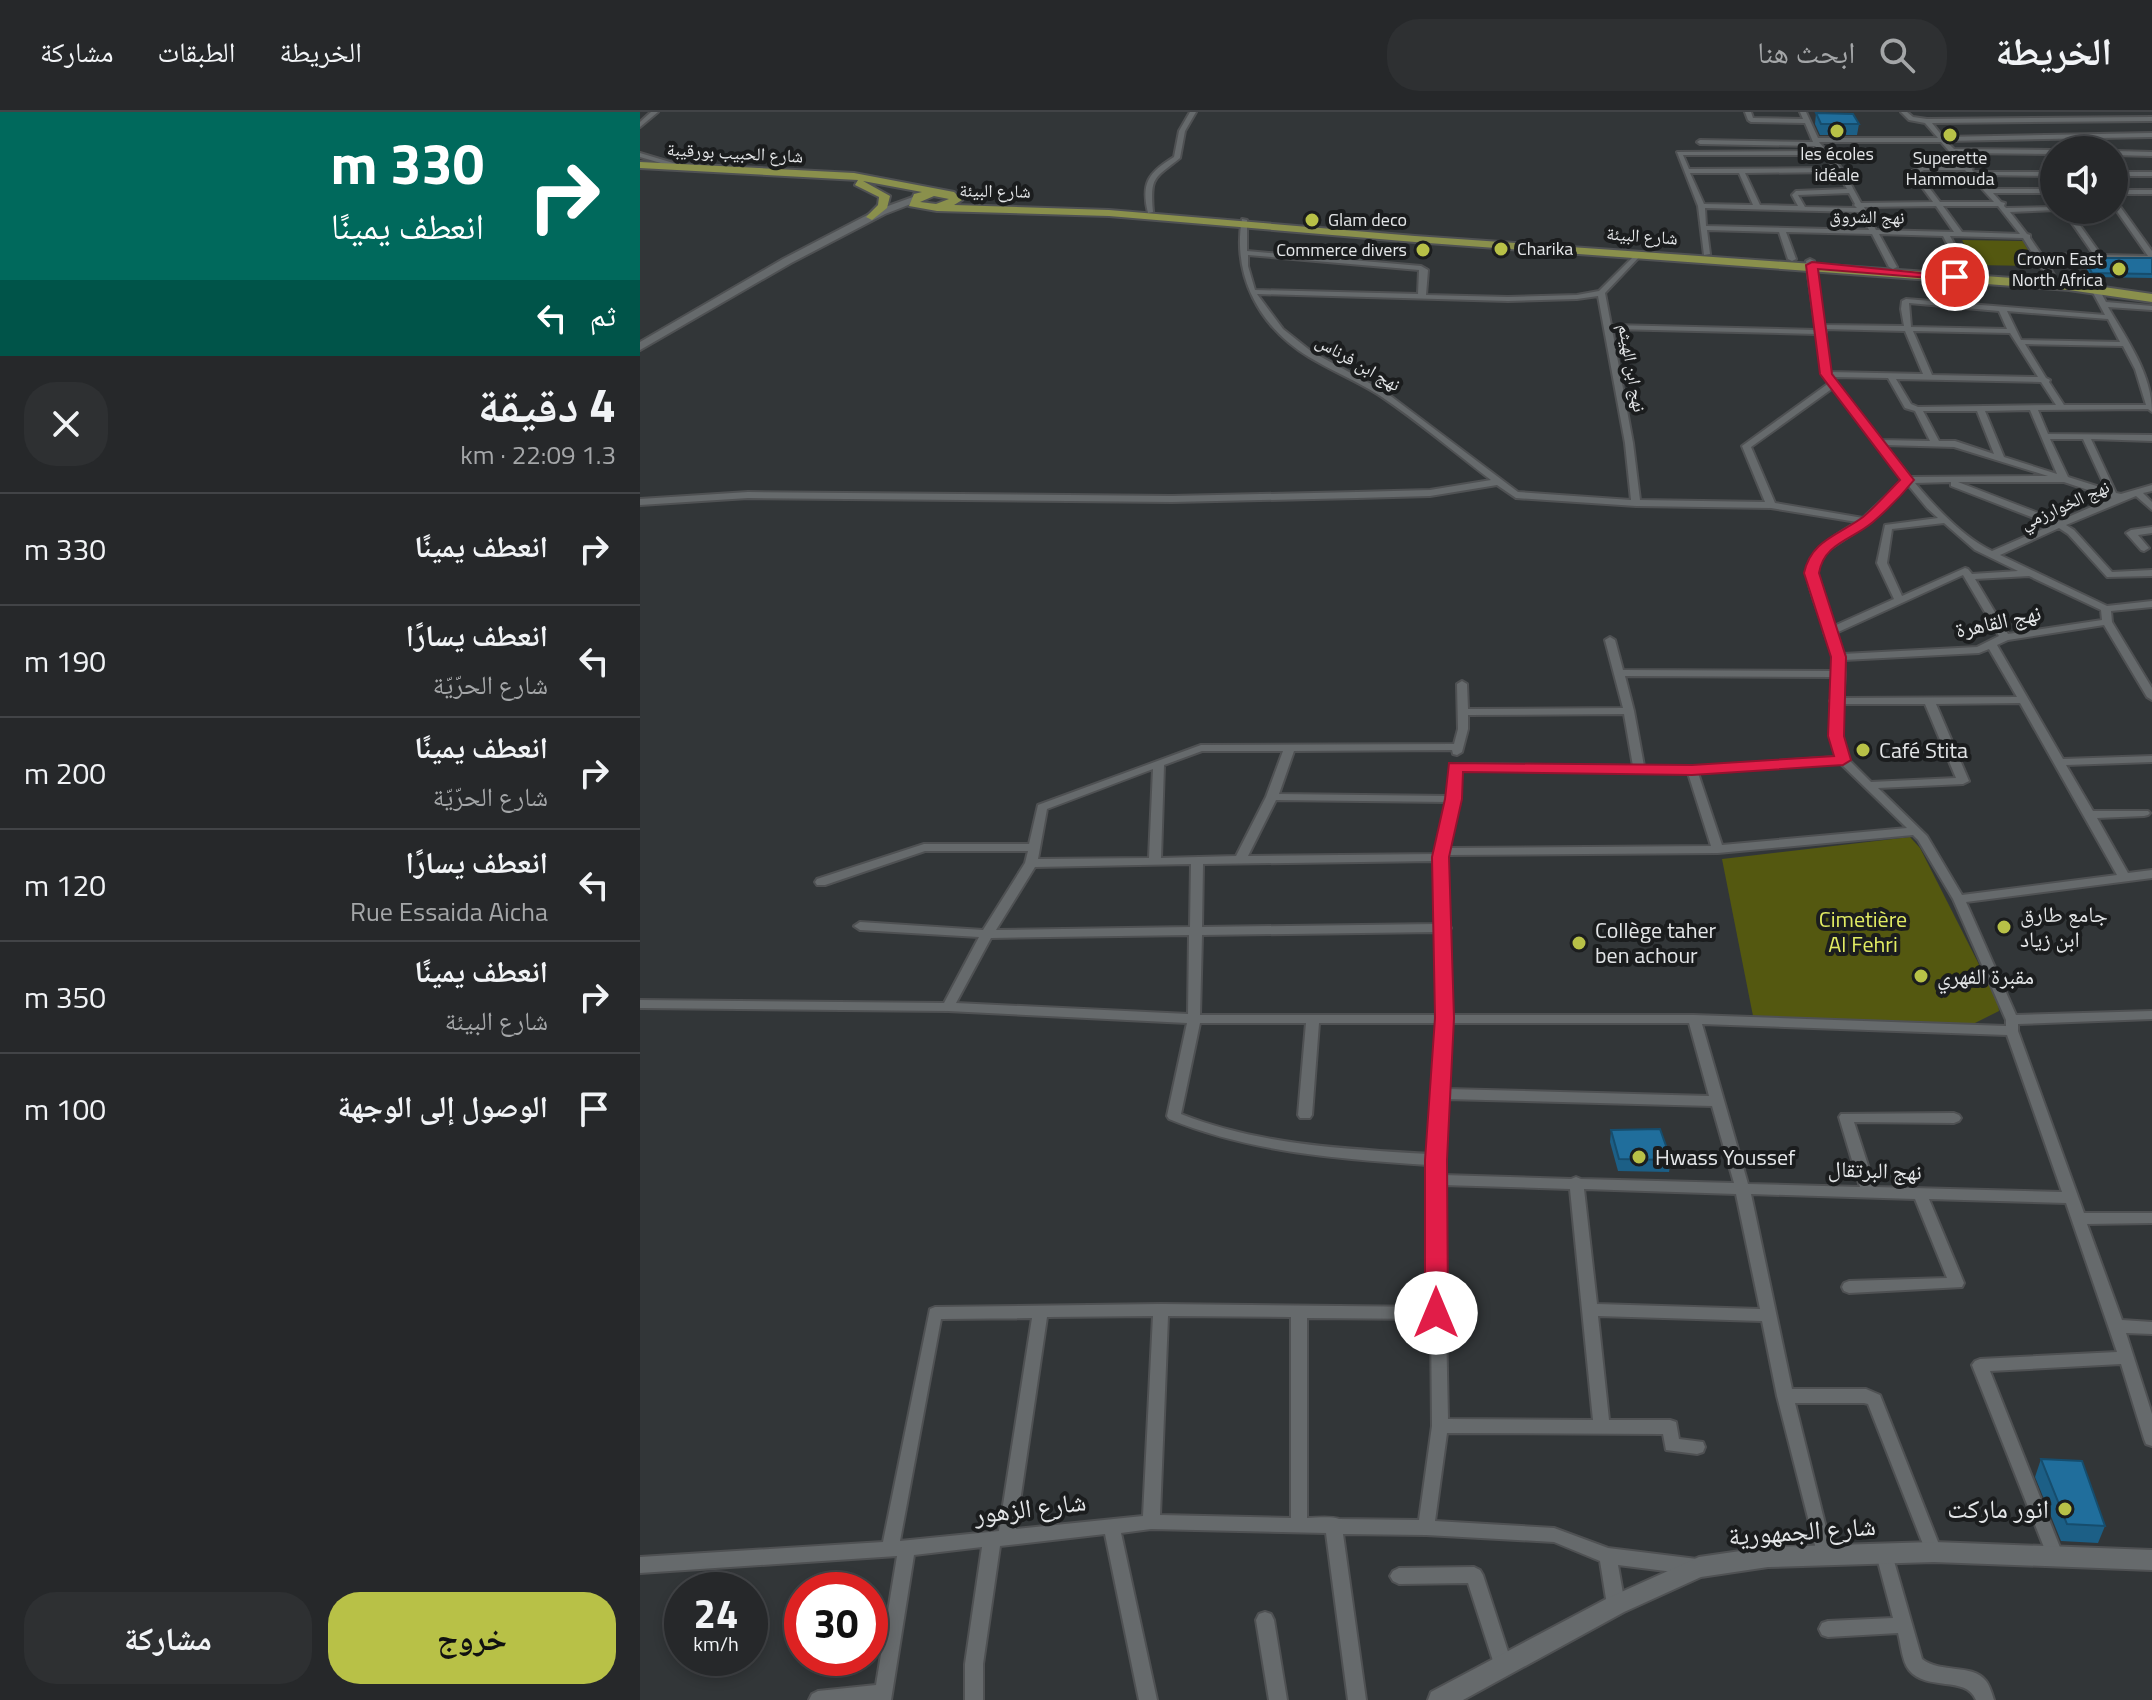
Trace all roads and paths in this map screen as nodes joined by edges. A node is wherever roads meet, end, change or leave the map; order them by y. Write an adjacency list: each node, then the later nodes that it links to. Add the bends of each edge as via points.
1 (655, 112): 16 (street)
2 (1193, 112): 60 (street, via 1182,131 1177,158 1155,171 1148,182)
3 (1748, 112): 13 (street, via 1751,120)
4 (1803, 112): 13 (street)
5 (1904, 112): 14 (street)
6 (1957, 112): 15 (street)
7 (2067, 112): 11 (street)
8 (2095, 112): 12 (street)
9 (2152, 119): 12 (street)
10 (2032, 120): 11 (street); 15 (street); 18 (street)
11 (2073, 120): 12 (street)
12 (2102, 120): 19 (street)
13 (1808, 121): 23 (street)
14 (1927, 121): 15 (street); 21 (street)
15 (1965, 121)
16 (640, 125)
17 (2152, 135): 19 (street)
18 (2049, 136)
19 (2116, 136)
20 (2040, 137): 21 (street)
21 (1942, 140): 23 (street); 24 (street)
22 (1700, 142): 23 (street)
23 (1816, 142): 27 (street)
24 (1954, 151): 25 (street); 37 (street)
25 (2007, 151): 26 (street); 38 (street)
26 (2040, 152)
27 (1826, 153): 34 (street); 35 (street, via 1679,153)
28 (2128, 153): 29 (street)
29 (2152, 154)
30 (640, 155): 32 (street)
31 (640, 165): 32 (main road, شارع الحبيب بورقيبة)
32 (678, 166): 43 (main road, شارع الحبيب بورقيبة)
33 (2128, 166): 41 (street)
34 (1840, 170): 36 (street); 45 (street)
35 (1687, 171): 36 (street); 53 (street)
36 (1741, 171): 54 (street)
37 (1973, 171): 38 (street); 46 (street); 52 (street, via 1915,170)
38 (2029, 174): 39 (street)
39 (2040, 174)
40 (2128, 174): 41 (street)
41 (2136, 174): 42 (street)
42 (2152, 174)
43 (829, 175): 44 (main road); 50 (main road)
44 (851, 180): 51 (main road, شارع البيئة); 61 (main road, via 885,196)
45 (1851, 191): 55 (street); 58 (street, via 1798,192)
46 (1991, 191): 47 (street); 56 (street)
47 (2040, 191)
48 (2128, 192): 49 (street)
49 (2152, 192)
50 (949, 194): 51 (main road); 57 (main road, via 955,202); 60 (main road, شارع البيئة)
51 (913, 200): 57 (main road, شارع البيئة, via 916,206); 61 (main road)
52 (1936, 205): 55 (street); 56 (street); 70 (street)
53 (1701, 206): 54 (street); 66 (street)
54 (1757, 207): 58 (street)
55 (1858, 207): 58 (street); 68 (street)
56 (2005, 207): 59 (street); 71 (street)
57 (935, 208): 62 (main road, شارع البيئة); 65 (main road)
58 (1802, 208)
59 (2040, 208)
60 (1150, 212): 62 (main road, شارع البيئة)
61 (872, 217): 65 (main road)
62 (1244, 222): 74 (street, نهج ابن فرناس); 75 (main road, شارع البيئة); 76 (main road, شارع البيئة)
63 (2128, 223): 72 (street)
64 (2076, 224): 78 (street)
65 (857, 227): 100 (main road)
66 (1706, 228): 67 (street, نهج الشروق); 76 (street)
67 (1782, 231): 68 (street, نهج الشروق); 80 (street)
68 (1876, 233): 69 (street, نهج الشروق); 82 (street)
69 (1946, 235): 70 (street, نهج الشروق); 83 (street)
70 (1960, 235): 71 (street, نهج الشروق)
71 (2028, 236): 77 (street)
72 (2140, 239): 73 (street); 79 (street)
73 (2152, 239)
74 (1243, 253): 86 (street, نهج ابن فرناس); 89 (street, via 1421,268)
75 (1639, 254): 81 (main road, شارع البيئة); 88 (street)
76 (1706, 254): 80 (main road, شارع البيئة)
77 (2041, 256): 78 (street); 84 (street)
78 (2099, 257): 79 (street)
79 (2152, 257)
80 (1792, 259): 81 (main road, شارع البيئة)
81 (1811, 263): 82 (main road, شارع البيئة); 85 (main road, شارع البيئة); 95 (street)
82 (1893, 267): 83 (main road, شارع البيئة)
83 (1966, 273): 84 (main road, شارع البيئة)
84 (2053, 280): 87 (main road, شارع البيئة)
85 (2095, 289): 87 (main road, شارع البيئة); 90 (street)
86 (1252, 292): 89 (street); 121 (street, نهج ابن فرناس, via 1295,344 1381,393)
87 (2152, 292)
88 (1601, 293): 89 (street, via 1508,299); 94 (street, نهج ابن الهيثم)
89 (1422, 296)
90 (2102, 304): 91 (street); 93 (street)
91 (2152, 308)
92 (2002, 309): 93 (street); 96 (street, via 1906,301); 97 (street)
93 (2107, 317): 99 (street)
94 (1609, 327): 95 (street); 127 (street, نهج ابن الهيثم)
95 (1821, 330): 96 (street); 103 (street)
96 (1910, 330): 97 (street); 105 (street)
97 (2012, 331): 98 (street)
98 (2020, 342): 99 (street); 106 (street)
99 (2123, 344): 101 (street)
100 (640, 347)
101 (2139, 369): 102 (street); 111 (street)
102 (2152, 370)
103 (1826, 374): 104 (street); 107 (street)
104 (1891, 376): 105 (street); 109 (street, via 1908,406)
105 (1929, 378): 106 (street)
106 (2046, 380): 108 (street)
107 (1834, 383): 116 (street); 128 (street, via 1746,446)
108 (2062, 408): 110 (street); 111 (street)
109 (1918, 409): 112 (street); 117 (street)
110 (2033, 409): 112 (street); 113 (street)
111 (2151, 409)
112 (1981, 410): 118 (street)
113 (2045, 436): 114 (street); 119 (street)
114 (2086, 437): 115 (street); 125 (street)
115 (2152, 438)
116 (1877, 442): 117 (street); 120 (street)
117 (1935, 442): 118 (street)
118 (2000, 458): 119 (street)
119 (2064, 479): 122 (street); 125 (street)
120 (1908, 480): 122 (street); 130 (street); 131 (street)
121 (1498, 482): 126 (street, via 1430,493 1357,495 748,495); 127 (street, نهج ابن فرناس, via 1516,495)
122 (1947, 482): 132 (street)
123 (2152, 488): 124 (street, نهج الخوارزمي)
124 (2137, 492): 125 (street, نهج الخوارزمي); 129 (street)
125 (2117, 496): 132 (street, نهج الخوارزمي)
126 (640, 502)
127 (1636, 503): 128 (street)
128 (1771, 505): 131 (street)
129 (2152, 507)
130 (1944, 520): 135 (street); 139 (street, via 1888,527 1882,563)
131 (1866, 521): 143 (street, via 1825,546 1814,562 1811,573)
132 (2058, 524): 135 (street, نهج الخوارزمي); 137 (street, via 2110,575)
133 (2152, 530): 134 (street, via 2131,533)
134 (2144, 548)
135 (1992, 555): 136 (street)
136 (2031, 573): 138 (street); 141 (street)
137 (2152, 573)
138 (1967, 574): 139 (street); 144 (street)
139 (1900, 601): 143 (street)
140 (2152, 604): 141 (street)
141 (2106, 609): 142 (street)
142 (2107, 622): 144 (street, نهج القاهرة); 151 (street)
143 (1829, 632): 147 (street)
144 (2005, 637): 146 (street, نهج القاهرة)
145 (1610, 640): 148 (street)
146 (1993, 646): 147 (street, نهج القاهرة); 152 (street)
147 (1839, 657): 149 (street)
148 (1618, 673): 149 (street); 155 (street)
149 (1840, 674): 153 (street)
150 (1462, 684): 156 (street)
151 (2152, 697)
152 (2025, 700): 154 (street); 161 (street)
153 (1835, 701): 154 (street); 160 (street)
154 (1929, 701): 166 (street, via 1963,781)
155 (1629, 711): 156 (street); 164 (street)
156 (1464, 712): 157 (street)
157 (1457, 747): 158 (street); 163 (street)
158 (1290, 748): 162 (street, via 1201,748); 167 (street)
159 (2152, 759): 161 (street)
160 (1843, 760): 165 (street); 166 (street)
161 (2061, 762): 170 (street)
162 (1159, 766): 172 (street, via 1042,807); 176 (street)
163 (1455, 767): 164 (street); 168 (street)
164 (1639, 769): 165 (street)
165 (1692, 770): 173 (street)
166 (1869, 785): 171 (street)
167 (1272, 797): 168 (street); 175 (street)
168 (1454, 799): 174 (street)
169 (2144, 813): 170 (street)
170 (2089, 815): 180 (street)
171 (1916, 831): 173 (street); 182 (street)
172 (1035, 847): 178 (street); 181 (street, via 924,848)
173 (1718, 849): 174 (street)
174 (1442, 855): 175 (street); 184 (street)
175 (1241, 859): 177 (street)
176 (1155, 861): 177 (street); 178 (street)
177 (1197, 861): 185 (street)
178 (1031, 863): 186 (street)
179 (2152, 874): 180 (street)
180 (2125, 878): 182 (street)
181 (821, 882)
182 (1959, 899): 194 (street)
183 (860, 926): 186 (street)
184 (1445, 928): 185 (street); 190 (street)
185 (1194, 932): 186 (street); 191 (street)
186 (987, 934): 188 (street)
187 (640, 1004): 188 (street)
188 (948, 1007): 191 (street)
189 (2152, 1015): 194 (street)
190 (1444, 1018): 192 (street); 193 (street); 195 (street)
191 (1194, 1019): 192 (street); 199 (street, via 1174,1116 1241,1136 1319,1150)
192 (1313, 1019): 197 (street)
193 (1694, 1019): 194 (street); 196 (street)
194 (2012, 1026): 205 (street)
195 (1439, 1094): 196 (street); 199 (street)
196 (1716, 1101): 202 (street)
197 (1305, 1115)
198 (1954, 1118): 203 (street, via 1846,1117)
199 (1436, 1160): 200 (street)
200 (1436, 1180): 201 (street, نهج البرتقال); 213 (street)
201 (1576, 1182): 202 (street, نهج البرتقال); 210 (street)
202 (1742, 1187): 203 (street, نهج البرتقال); 214 (street)
203 (1869, 1192): 204 (street, نهج البرتقال)
204 (1920, 1194): 205 (street, نهج البرتقال); 208 (street, via 1957,1283)
205 (2072, 1198): 207 (street)
206 (2152, 1218): 207 (street)
207 (2078, 1219): 215 (street)
208 (1849, 1287)
209 (1161, 1310): 211 (street); 212 (street); 223 (street)
210 (1590, 1310): 214 (street); 220 (street)
211 (1299, 1311): 213 (street); 224 (street)
212 (1040, 1313): 228 (street); 229 (street, via 935,1313)
213 (1436, 1313): 219 (street)
214 (1768, 1315): 218 (street)
215 (2116, 1326): 216 (street); 217 (street)
216 (2152, 1328)
217 (2125, 1358): 221 (street); 232 (street, via 1980,1365)
218 (1785, 1396): 230 (street, via 1874,1400); 234 (street)
219 (1440, 1426): 220 (street); 227 (street)
220 (1602, 1426): 222 (street, via 1670,1427 1672,1445)
221 (2152, 1439)
222 (1697, 1447)
223 (1151, 1522): 224 (street, شارع الزهور); 226 (street, شارع الزهور)
224 (1299, 1524): 225 (street, شارع الزهور)
225 (1333, 1524): 227 (street, شارع الزهور); 249 (street)
226 (1111, 1525): 228 (street, شارع الزهور); 247 (street)
227 (1426, 1528): 233 (street, شارع الزهور, via 1554,1535)
228 (999, 1538): 229 (street, شارع الزهور); 246 (street, via 974,1664)
229 (898, 1549): 236 (street, شارع الزهور); 244 (street)
230 (1934, 1552): 231 (street, شارع الجمهورية); 232 (street, شارع الجمهورية)
231 (1884, 1554): 234 (street, شارع الجمهورية); 241 (street)
232 (2055, 1555): 235 (street, شارع الجمهورية)
233 (1608, 1556): 237 (street, شارع الزهور); 239 (street)
234 (1825, 1556): 237 (street, شارع الجمهورية)
235 (2152, 1560)
236 (640, 1565)
237 (1699, 1567): 239 (street, شارع الجمهورية)
238 (1399, 1576): 243 (street, via 1474,1575 1486,1588)
239 (1616, 1605): 243 (street, شارع الجمهورية)
240 (1265, 1620): 248 (street)
241 (1904, 1625): 242 (street); 251 (street, via 1921,1670 1973,1679 1982,1686)
242 (1828, 1629)
243 (1503, 1664): 250 (street, شارع الجمهورية)
244 (883, 1696): 245 (street)
245 (818, 1700)
246 (974, 1700)
247 (1148, 1700)
248 (1278, 1700)
249 (1357, 1700)
250 (1440, 1700)
251 (1985, 1700)

